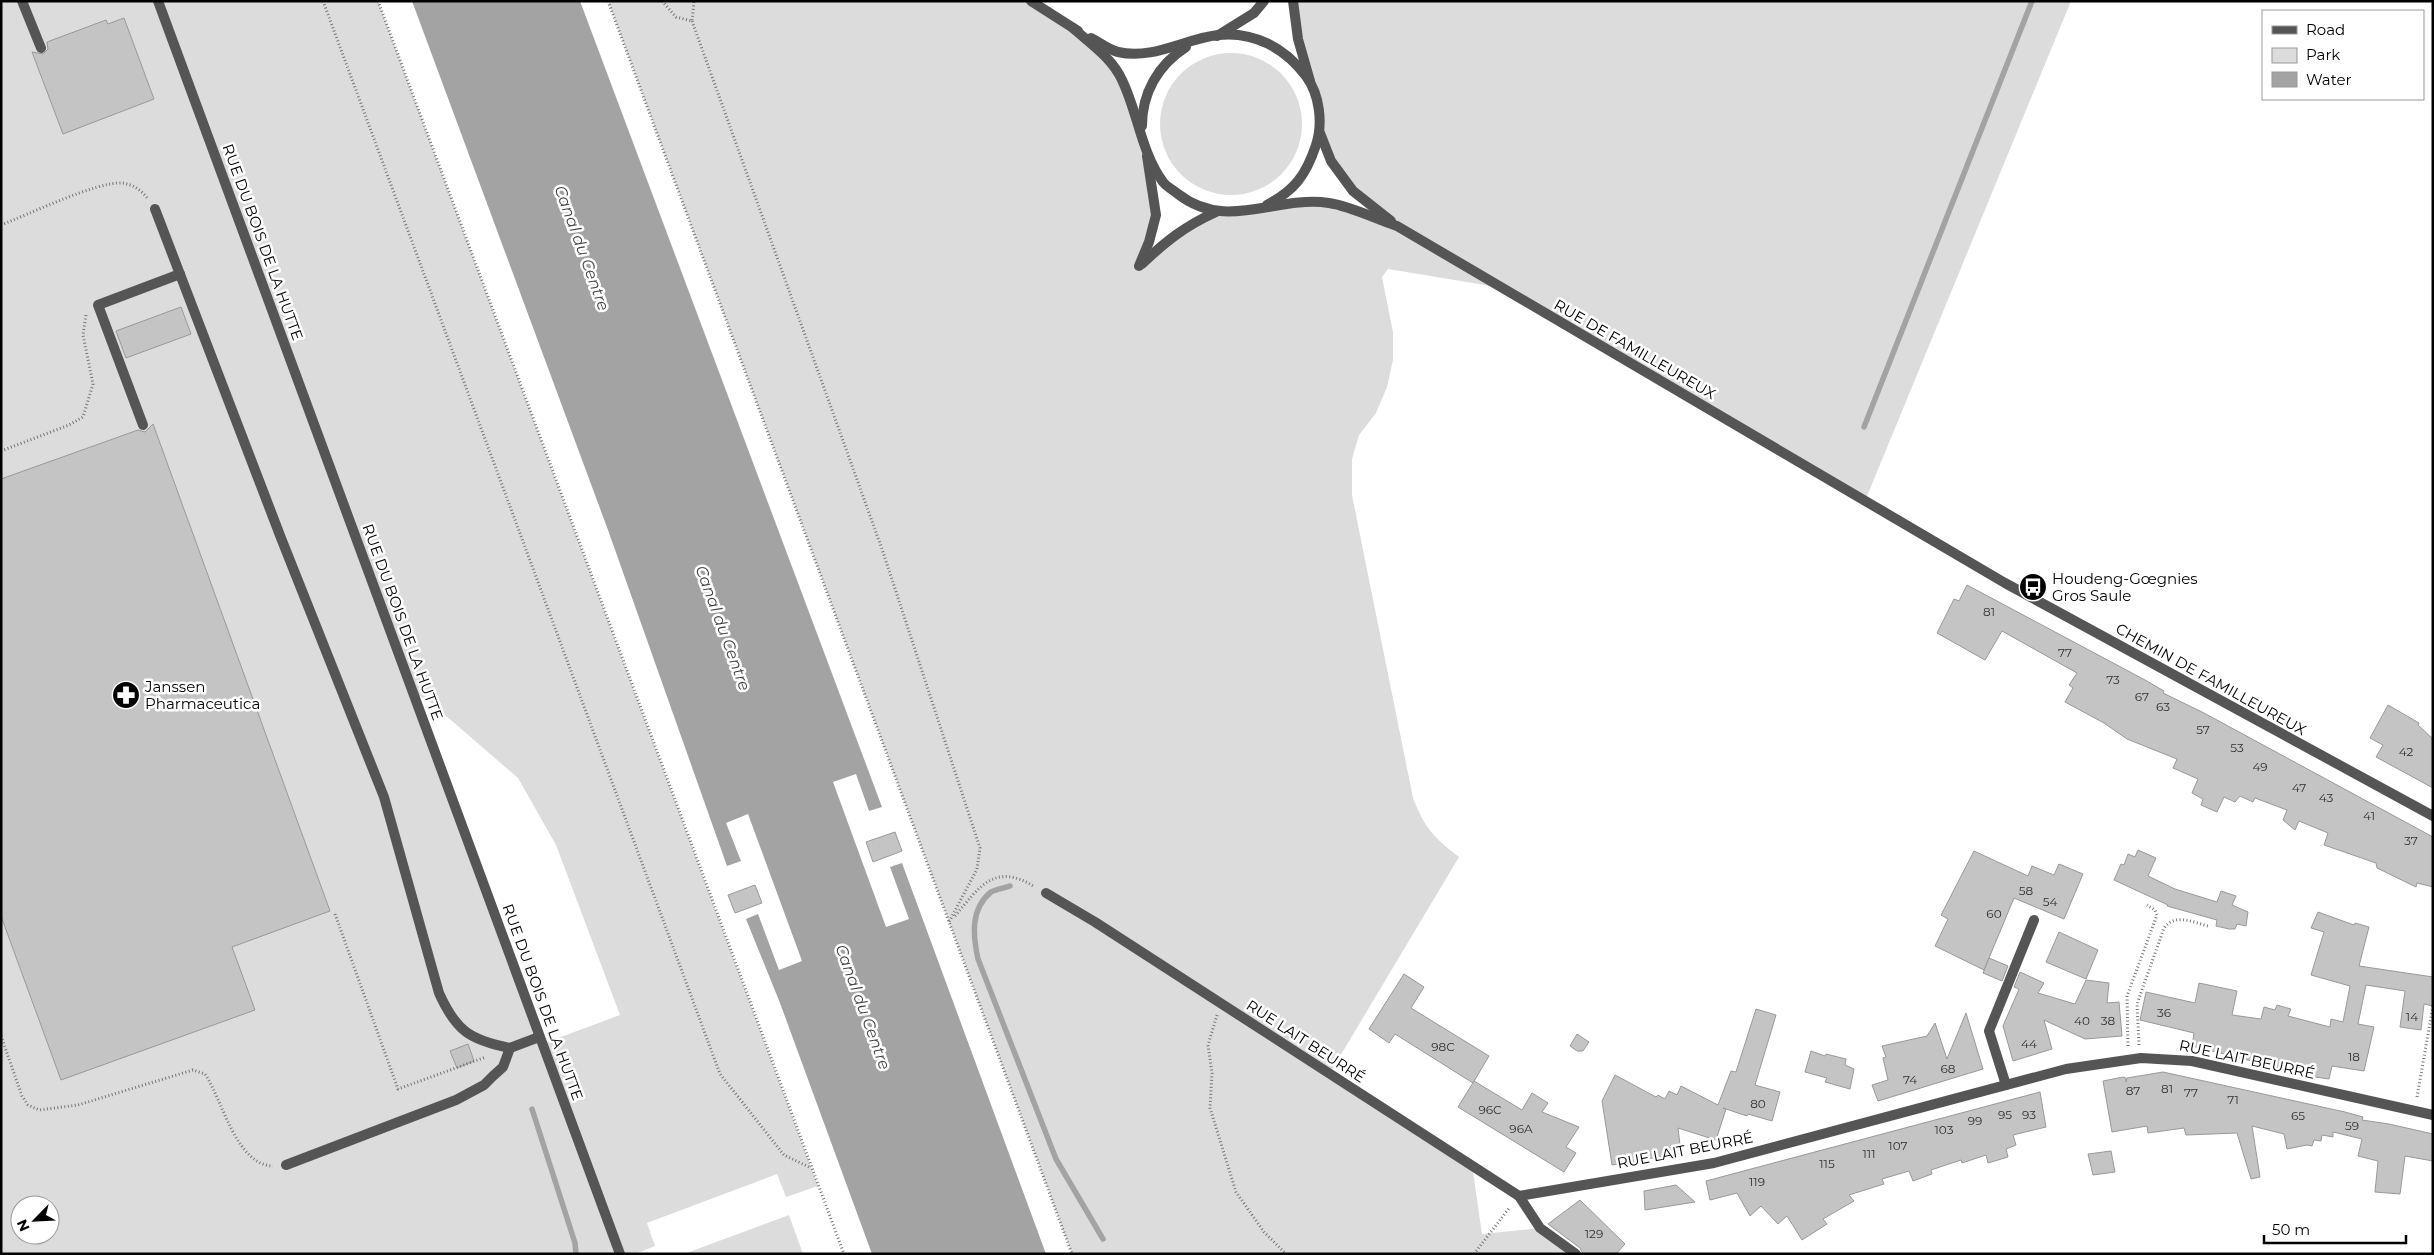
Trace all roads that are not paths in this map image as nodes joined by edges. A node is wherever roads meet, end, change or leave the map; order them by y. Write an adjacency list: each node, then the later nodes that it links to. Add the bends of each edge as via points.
1 (22, 1): 9 (street)
2 (158, 1): 24 (street, RUE DU BOIS DE LA HUTTE)
3 (1032, 1): 6 (street, RUE DE FAMILLEUREUX)
4 (1264, 1): 7 (street, via 1254,13)
5 (1292, 1): 10 (street, via 1298,39)
6 (1072, 28): 8 (street, RUE DE FAMILLEUREUX, via 1117,52 1146,54); 12 (street, RUE DE FAMILLEUREUX, via 1104,55 1122,79)
7 (1217, 36): 8 (street, RUE DE FAMILLEUREUX); 10 (street, RUE DE FAMILLEUREUX, via 1243,35 1268,42 1284,52)
8 (1195, 42): 12 (street, RUE DE FAMILLEUREUX, via 1174,55 1157,73 1147,93)
9 (40, 48)
10 (1311, 82): 11 (street, RUE DE FAMILLEUREUX, via 1317,100)
11 (1320, 132): 14 (street, RUE DE FAMILLEUREUX, via 1308,169 1284,196); 17 (street, via 1331,162 1353,191)
12 (1142, 135): 13 (street, RUE DE FAMILLEUREUX)
13 (1147, 155): 16 (street, RUE DE FAMILLEUREUX, via 1164,183 1189,203); 16 (street, via 1156,215 1150,242 1139,266 1171,237)
14 (1264, 207): 16 (street, RUE DE FAMILLEUREUX, via 1239,213); 17 (street, RUE DE FAMILLEUREUX, via 1329,203)
15 (155, 209): 18 (street)
16 (1216, 212)
17 (1397, 226): 20 (street, RUE DE FAMILLEUREUX)
18 (180, 274): 19 (street, via 98,305); 25 (street, via 384,797 439,993 450,1017 465,1031 481,1041)
19 (143, 425)
20 (1976, 566): 21 (street, CHEMIN DE FAMILLEUREUX)
21 (2433, 816)
22 (1046, 893): 29 (street, RUE LAIT BEURRÉ)
23 (2034, 920): 26 (street, via 1989,1031)
24 (539, 1037): 25 (street); 30 (street, RUE DU BOIS DE LA HUTTE)
25 (510, 1048): 28 (street, via 503,1067 456,1100)
26 (2006, 1085): 27 (street, RUE LAIT BEURRÉ, via 2066,1069 2141,1058 2192,1061); 29 (street, RUE LAIT BEURRÉ, via 1714,1163)
27 (2433, 1116)
28 (286, 1165)
29 (1519, 1196): 31 (street, via 1540,1228)
30 (620, 1254)
31 (1576, 1254)

